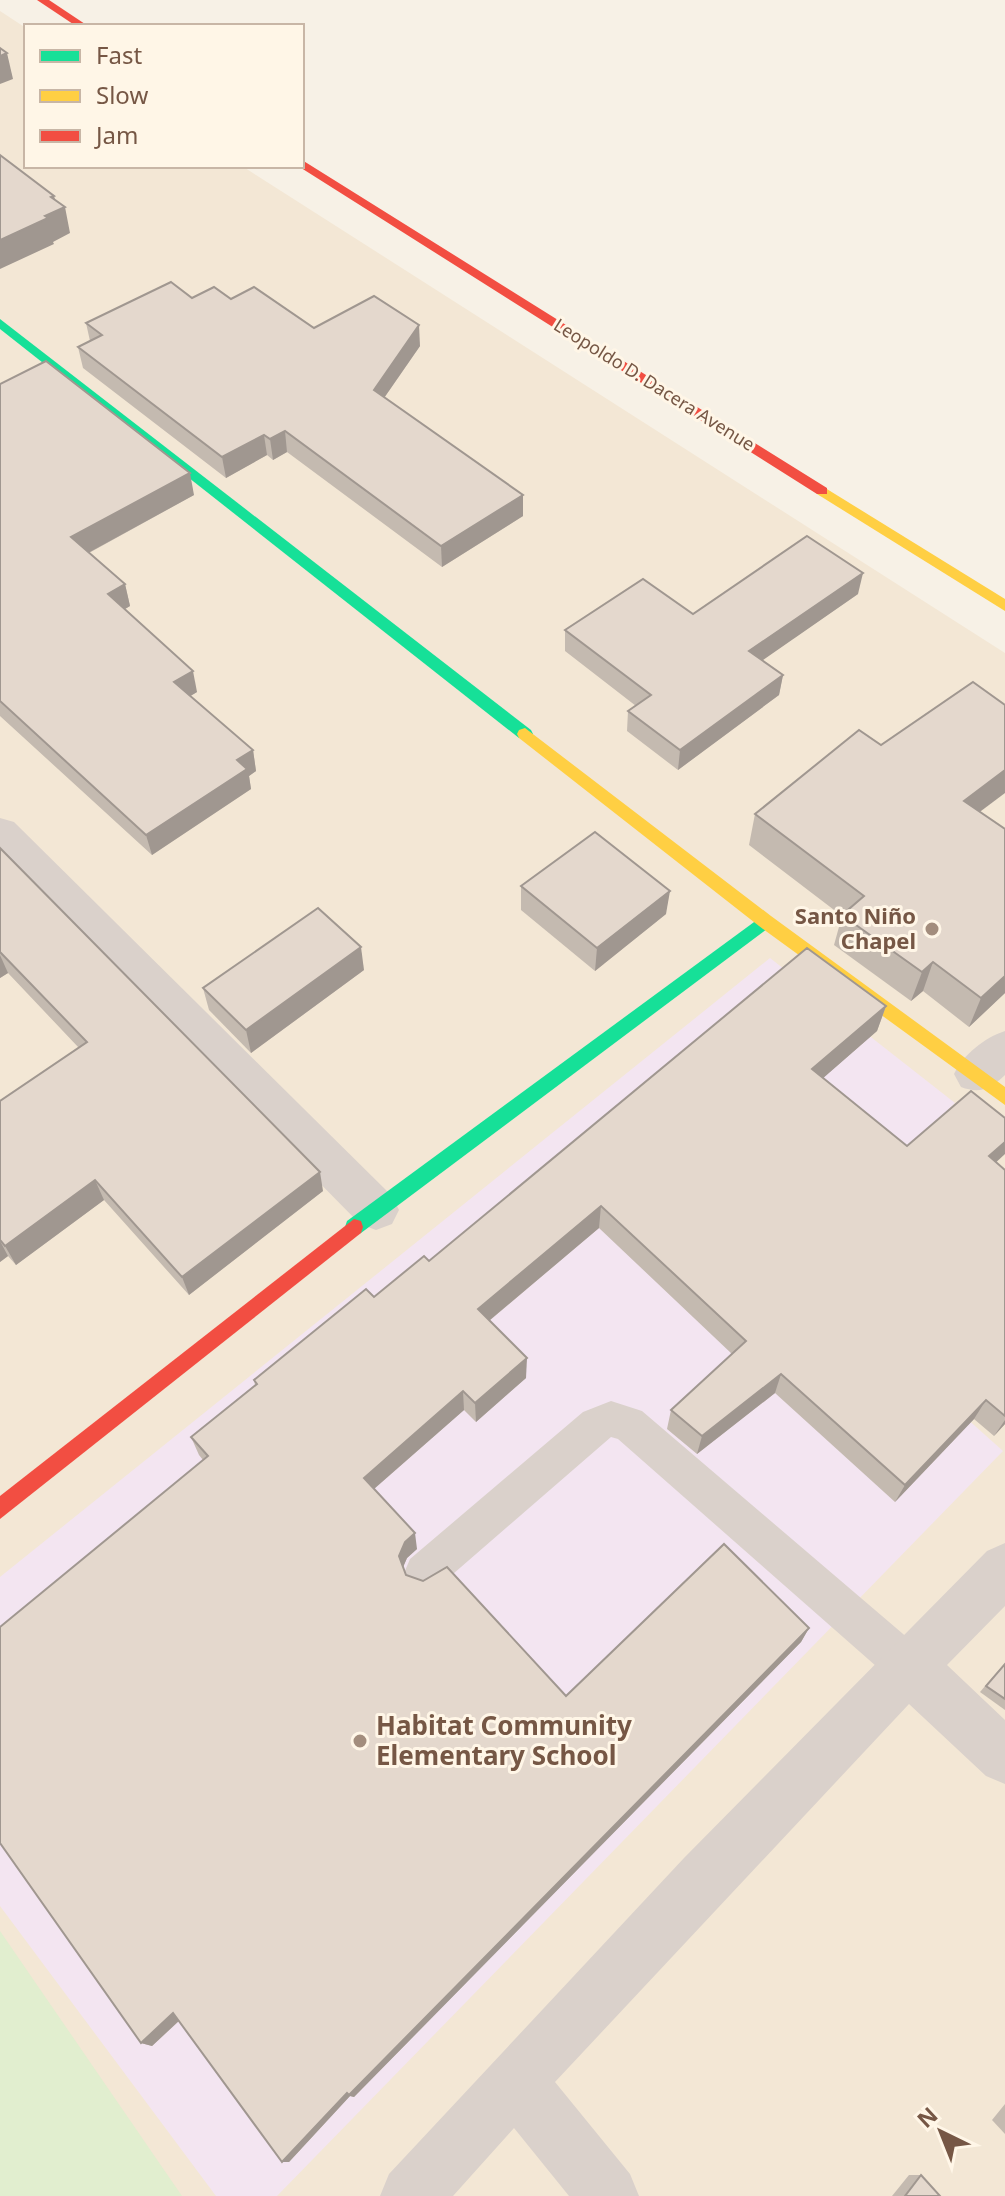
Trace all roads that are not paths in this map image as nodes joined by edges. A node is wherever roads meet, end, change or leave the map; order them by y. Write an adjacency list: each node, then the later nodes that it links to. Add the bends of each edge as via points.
1 (42, 0): 2 (street)
2 (80, 24)
3 (304, 165): 5 (street, Leopoldo D. Dacera Avenue)
4 (0, 323): 7 (street)
5 (1005, 606)
6 (0, 833): 9 (street)
7 (765, 921): 8 (street); 9 (street)
8 (995, 1073)
9 (376, 1210): 10 (street)
10 (0, 1509)
11 (1005, 1569): 13 (street)
12 (424, 1573): 13 (lane, via 596,1425 611,1419 629,1424 664,1452)
13 (908, 1666): 14 (street); 15 (street)
14 (1005, 1757)
15 (515, 2081): 16 (street); 17 (street)
16 (411, 2196)
17 (608, 2196)

